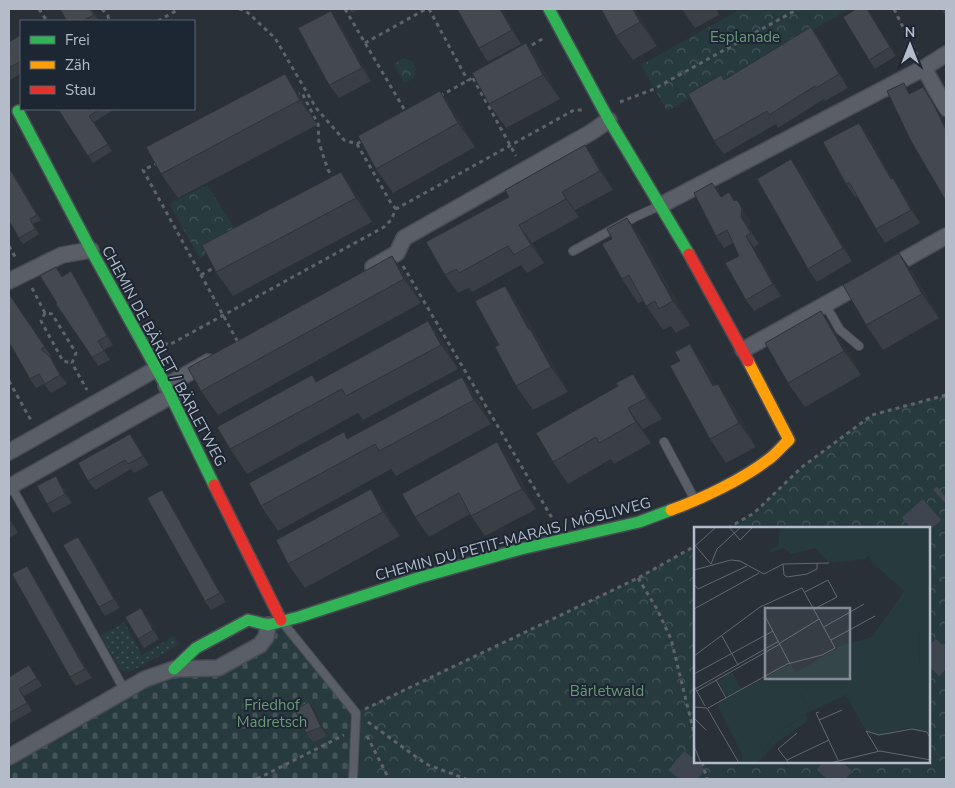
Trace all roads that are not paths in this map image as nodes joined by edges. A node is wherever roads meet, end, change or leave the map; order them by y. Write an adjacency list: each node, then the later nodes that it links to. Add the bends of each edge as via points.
1 (550, 9): 6 (street)
2 (946, 54): 3 (street)
3 (924, 68): 4 (street); 7 (street)
4 (946, 108)
5 (19, 110): 9 (street, CHEMIN DE BÄRLET / BÄRLETWEG)
6 (609, 120): 7 (street); 11 (street, via 404,238 397,253)
7 (661, 205): 10 (lane, via 635,216); 15 (street)
8 (946, 236): 13 (street)
9 (91, 250): 12 (street, via 62,255); 17 (street, CHEMIN DE BÄRLET / BÄRLETWEG)
10 (573, 252)
11 (364, 272)
12 (9, 282)
13 (826, 304): 14 (lane, via 840,330); 15 (street)
14 (859, 346)
15 (743, 350): 22 (street, CHEMIN DU PETIT-MARAIS / MÖSLIWEG, via 789,440 768,460)
16 (223, 353): 18 (street)
17 (156, 369): 18 (street, CHEMIN DE BÄRLET / BÄRLETWEG); 20 (street)
18 (169, 391): 21 (street); 23 (street, CHEMIN DE BÄRLET / BÄRLETWEG)
19 (664, 442): 22 (lane)
20 (9, 452)
21 (9, 485): 25 (lane)
22 (696, 502): 23 (street, CHEMIN DU PETIT-MARAIS / MÖSLIWEG, via 639,522 511,552)
23 (274, 622): 24 (street, CHEMIN DU PETIT-MARAIS / MÖSLIWEG, via 248,620 196,648); 24 (street, via 260,645 218,668); 27 (lane, via 356,713)
24 (174, 669): 25 (street, via 145,679)
25 (125, 691): 26 (street)
26 (9, 757)
27 (354, 779)

